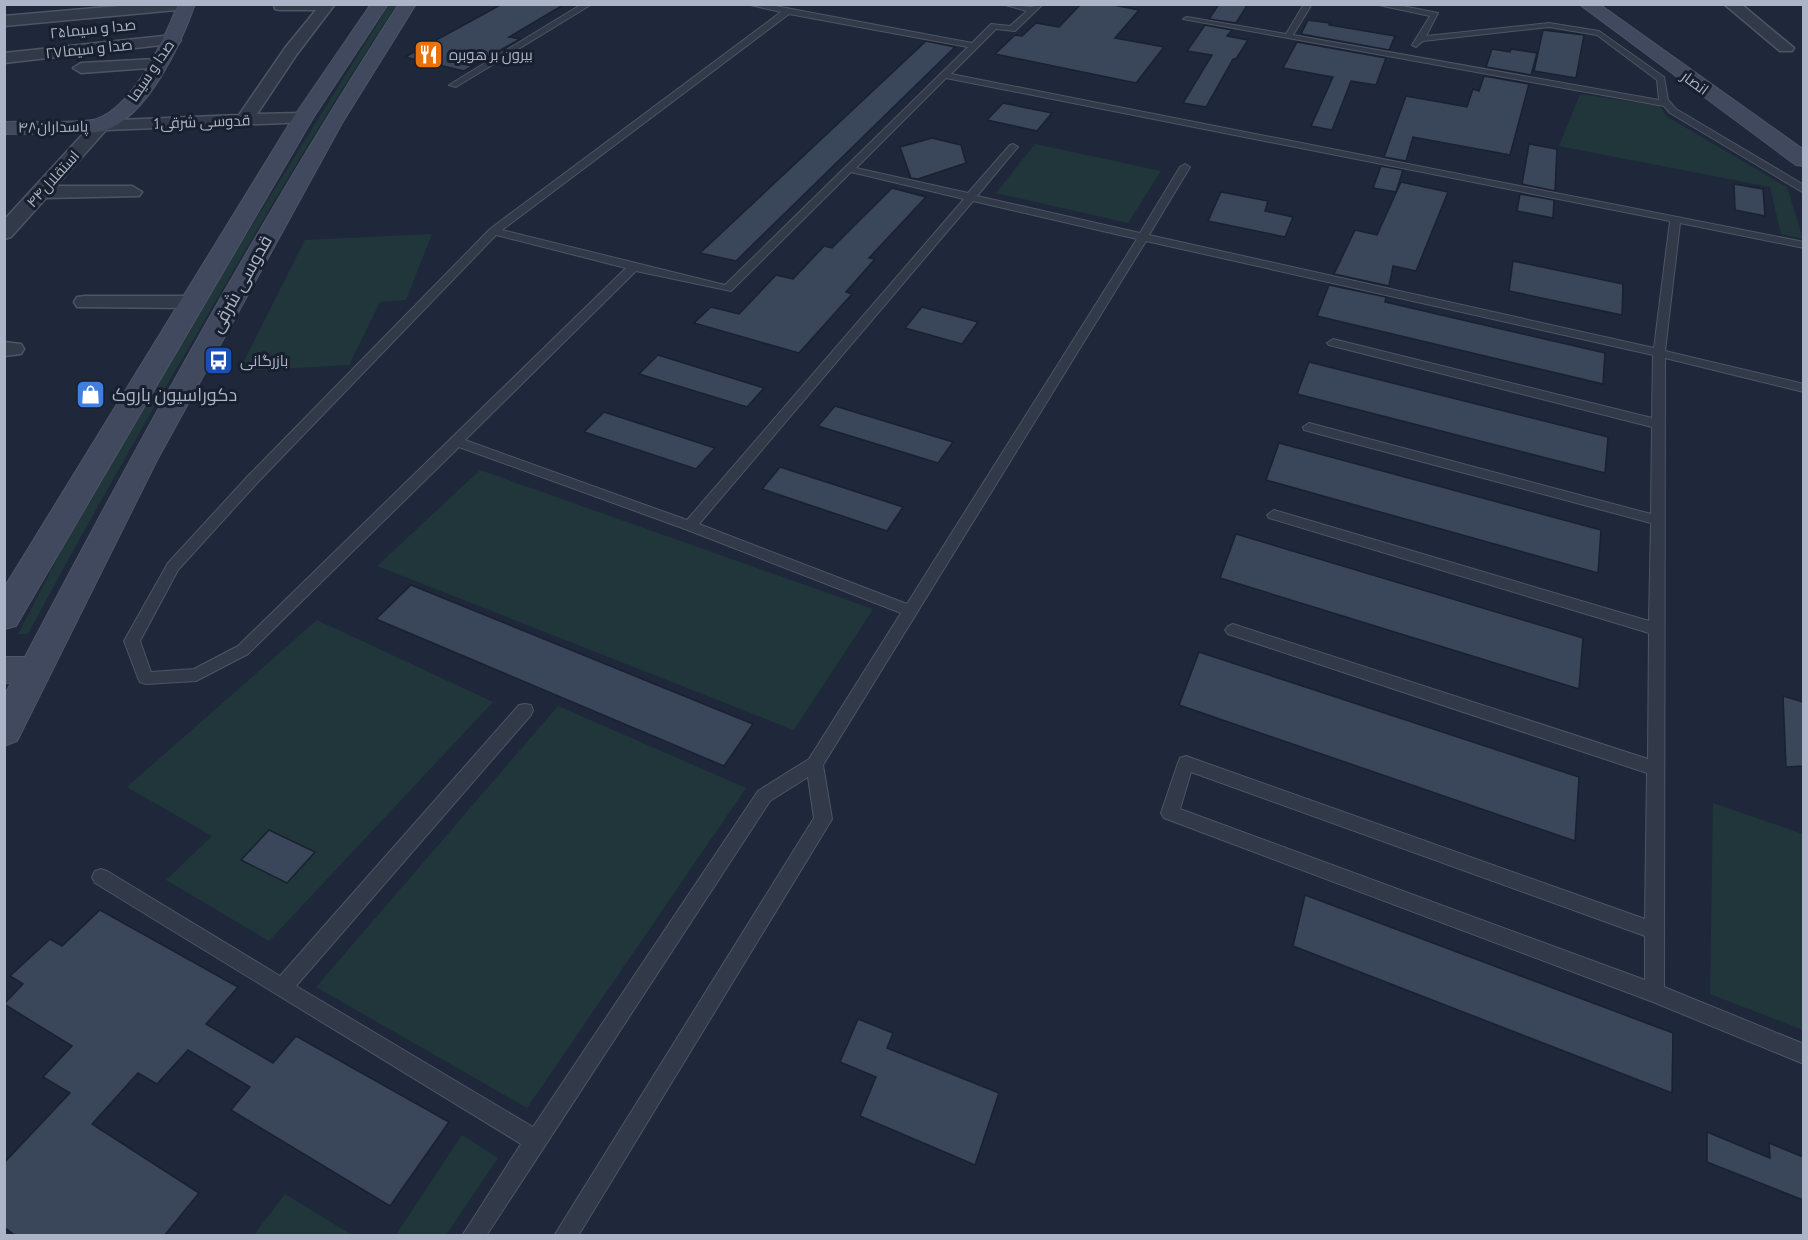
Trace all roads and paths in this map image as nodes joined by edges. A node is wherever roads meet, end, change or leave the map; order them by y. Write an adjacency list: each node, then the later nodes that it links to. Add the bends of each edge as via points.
1 (19, 4): 12 (street)
2 (380, 4): 32 (main road, قدوسی شرقی)
3 (408, 4): 65 (main road, قدوسی شرقی, via 332,123)
4 (588, 4): 30 (lane)
5 (750, 4): 16 (lane)
6 (1006, 4): 14 (lane)
7 (1308, 4): 20 (lane)
8 (1378, 4): 21 (lane, via 1435,15)
9 (1587, 4): 37 (main road, انصار)
10 (1731, 4): 24 (street)
11 (327, 5): 13 (street); 33 (street)
12 (4, 6)
13 (280, 6)
14 (1036, 7): 23 (lane, via 1012,29 994,26)
15 (185, 10): 18 (street); 19 (street, صدا و سیما۲۵); 22 (main road, صدا و سیما)
16 (788, 11): 23 (lane); 45 (lane)
17 (1187, 19): 20 (lane)
18 (4, 21)
19 (111, 28)
20 (1288, 37): 26 (lane)
21 (1419, 39): 26 (lane); 31 (lane, via 1549,25 1599,33 1661,80)
22 (173, 40): 25 (street, صدا و سیما۲۷); 27 (main road, صدا و سیما)
23 (975, 46): 29 (lane)
24 (1786, 48)
25 (4, 58)
26 (1410, 59): 31 (lane)
27 (156, 64): 28 (street); 34 (main road, صدا و سیما, via 126,109)
28 (78, 68)
29 (945, 75): 39 (lane); 44 (lane)
30 (453, 85)
31 (1668, 104): 40 (lane, via 1673,111)
32 (303, 118): 33 (street, 1قدوسی شرقی); 51 (main road, قدوسی شرقی)
33 (244, 121): 34 (street, 1قدوسی شرقی)
34 (101, 125): 35 (main road, پاسداران۴۸); 41 (street, استقلال۴۴)
35 (4, 128)
36 (1013, 147): 43 (lane)
37 (1799, 154)
38 (1185, 166): 47 (lane)
39 (849, 169): 43 (lane); 49 (lane, via 727,289)
40 (1803, 190)
41 (42, 192): 42 (street); 46 (street, استقلال۴۴)
42 (132, 192)
43 (970, 196): 47 (lane); 60 (lane)
44 (1675, 219): 48 (lane); 53 (lane)
45 (494, 231): 49 (lane); 57 (lane, via 173,567 132,641 146,678 196,675 243,650)
46 (4, 233)
47 (1143, 237): 53 (lane); 61 (lane)
48 (1803, 245)
49 (634, 267): 57 (lane)
50 (85, 302): 51 (street)
51 (192, 302): 62 (main road, قدوسی شرقی)
52 (1333, 343): 55 (lane)
53 (1659, 352): 54 (lane); 55 (lane)
54 (1803, 388)
55 (1658, 424): 59 (lane)
56 (1309, 427): 59 (lane)
57 (456, 441): 60 (lane)
58 (1274, 515): 63 (lane)
59 (1657, 520): 63 (lane)
60 (690, 526): 61 (lane)
61 (910, 611): 68 (lane)
62 (4, 617)
63 (1656, 629): 69 (lane)
64 (1233, 630): 69 (lane)
65 (21, 670): 67 (main road, قدوسی شرقی)
66 (525, 710): 72 (lane)
67 (4, 731)
68 (815, 764): 75 (lane, via 764,796); 77 (lane, via 823,819)
69 (1654, 768): 71 (lane)
70 (101, 877): 72 (lane)
71 (1654, 931): 73 (lane); 73 (lane, via 1186,763 1170,813)
72 (282, 988): 75 (lane)
73 (1654, 993): 74 (lane)
74 (1803, 1054)
75 (536, 1141): 76 (lane)
76 (473, 1236)
77 (565, 1236)

